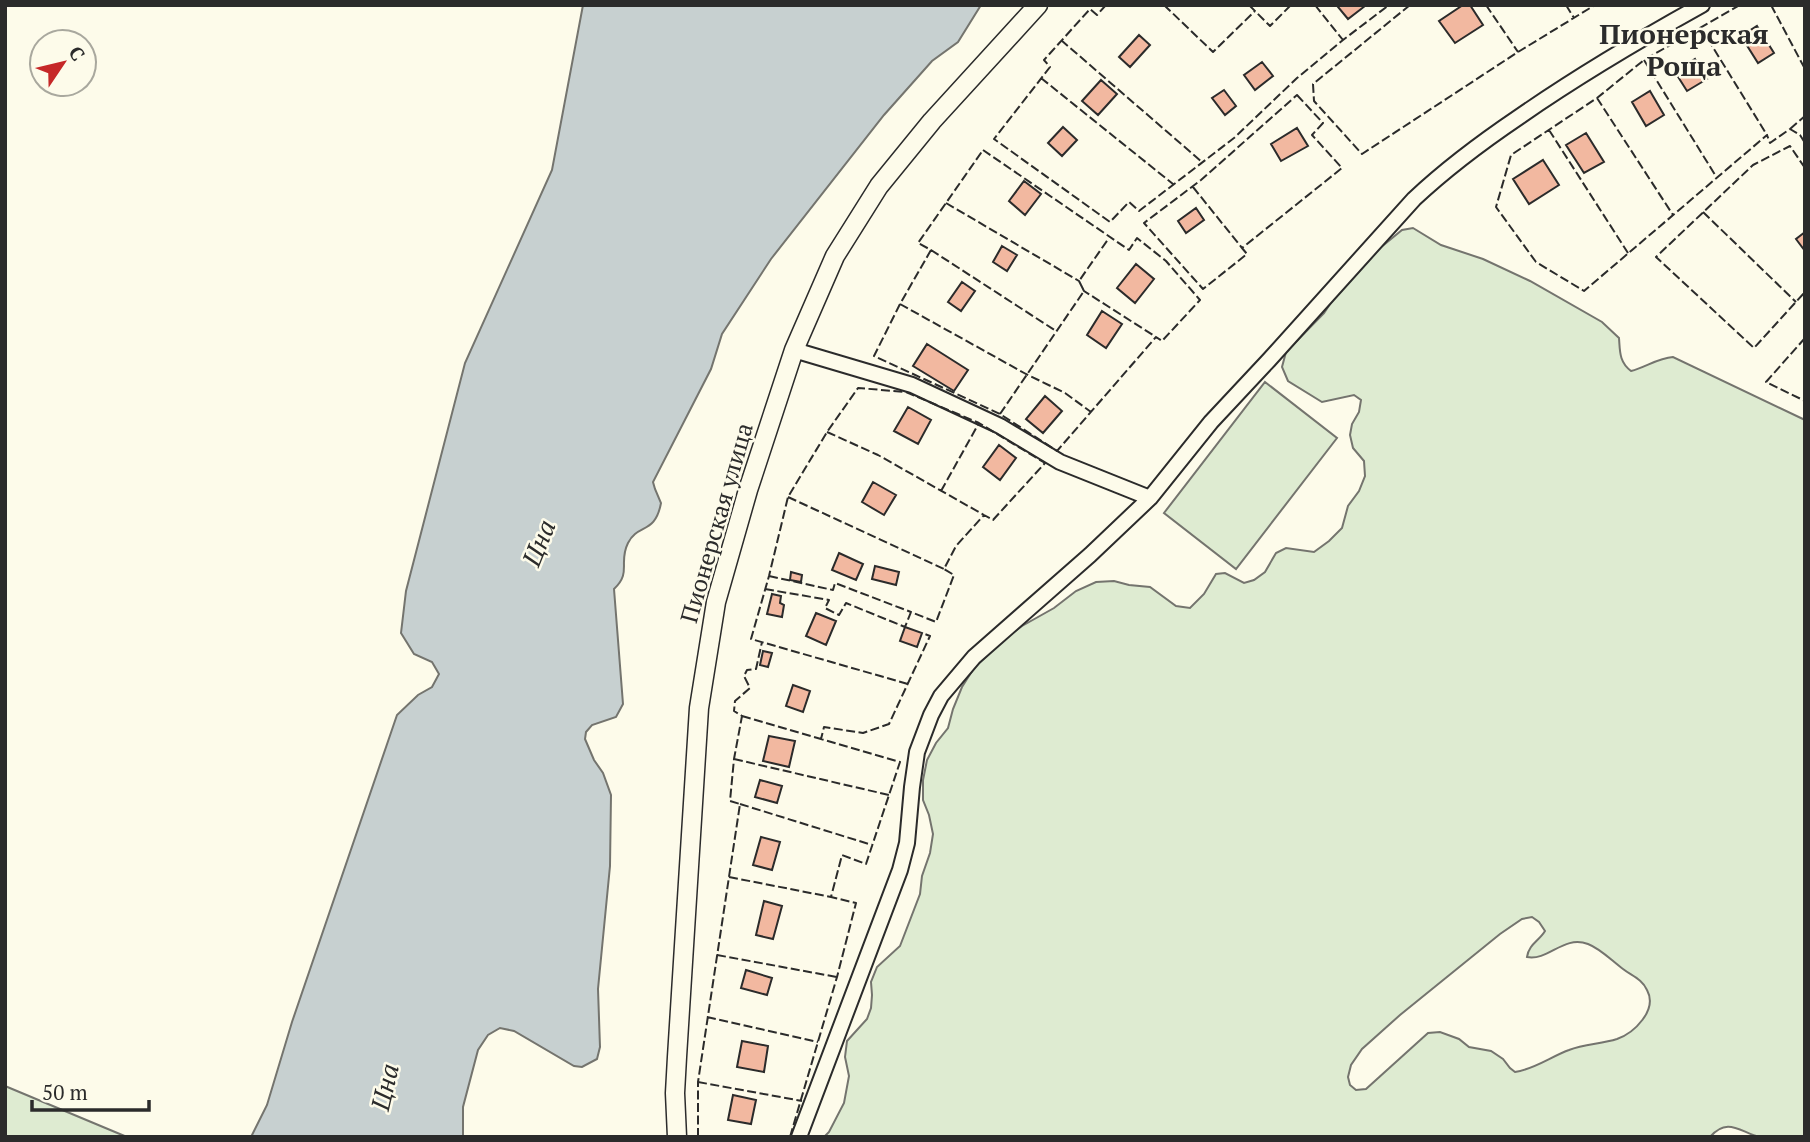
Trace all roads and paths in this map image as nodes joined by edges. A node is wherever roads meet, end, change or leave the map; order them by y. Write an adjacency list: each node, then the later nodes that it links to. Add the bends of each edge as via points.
1 (1038, 5): 3 (street, Пионерская улица, via 879,186 835,256)
2 (1702, 5): 4 (street, via 1567,84 1439,175 1211,422)
3 (794, 350): 4 (street, via 912,385 1000,426 1060,462); 5 (street, Пионерская улица, via 716,602 699,708 675,1093)
4 (1150, 498): 6 (street, via 974,657 941,696 917,752 900,870)
5 (677, 1137)
6 (799, 1137)

